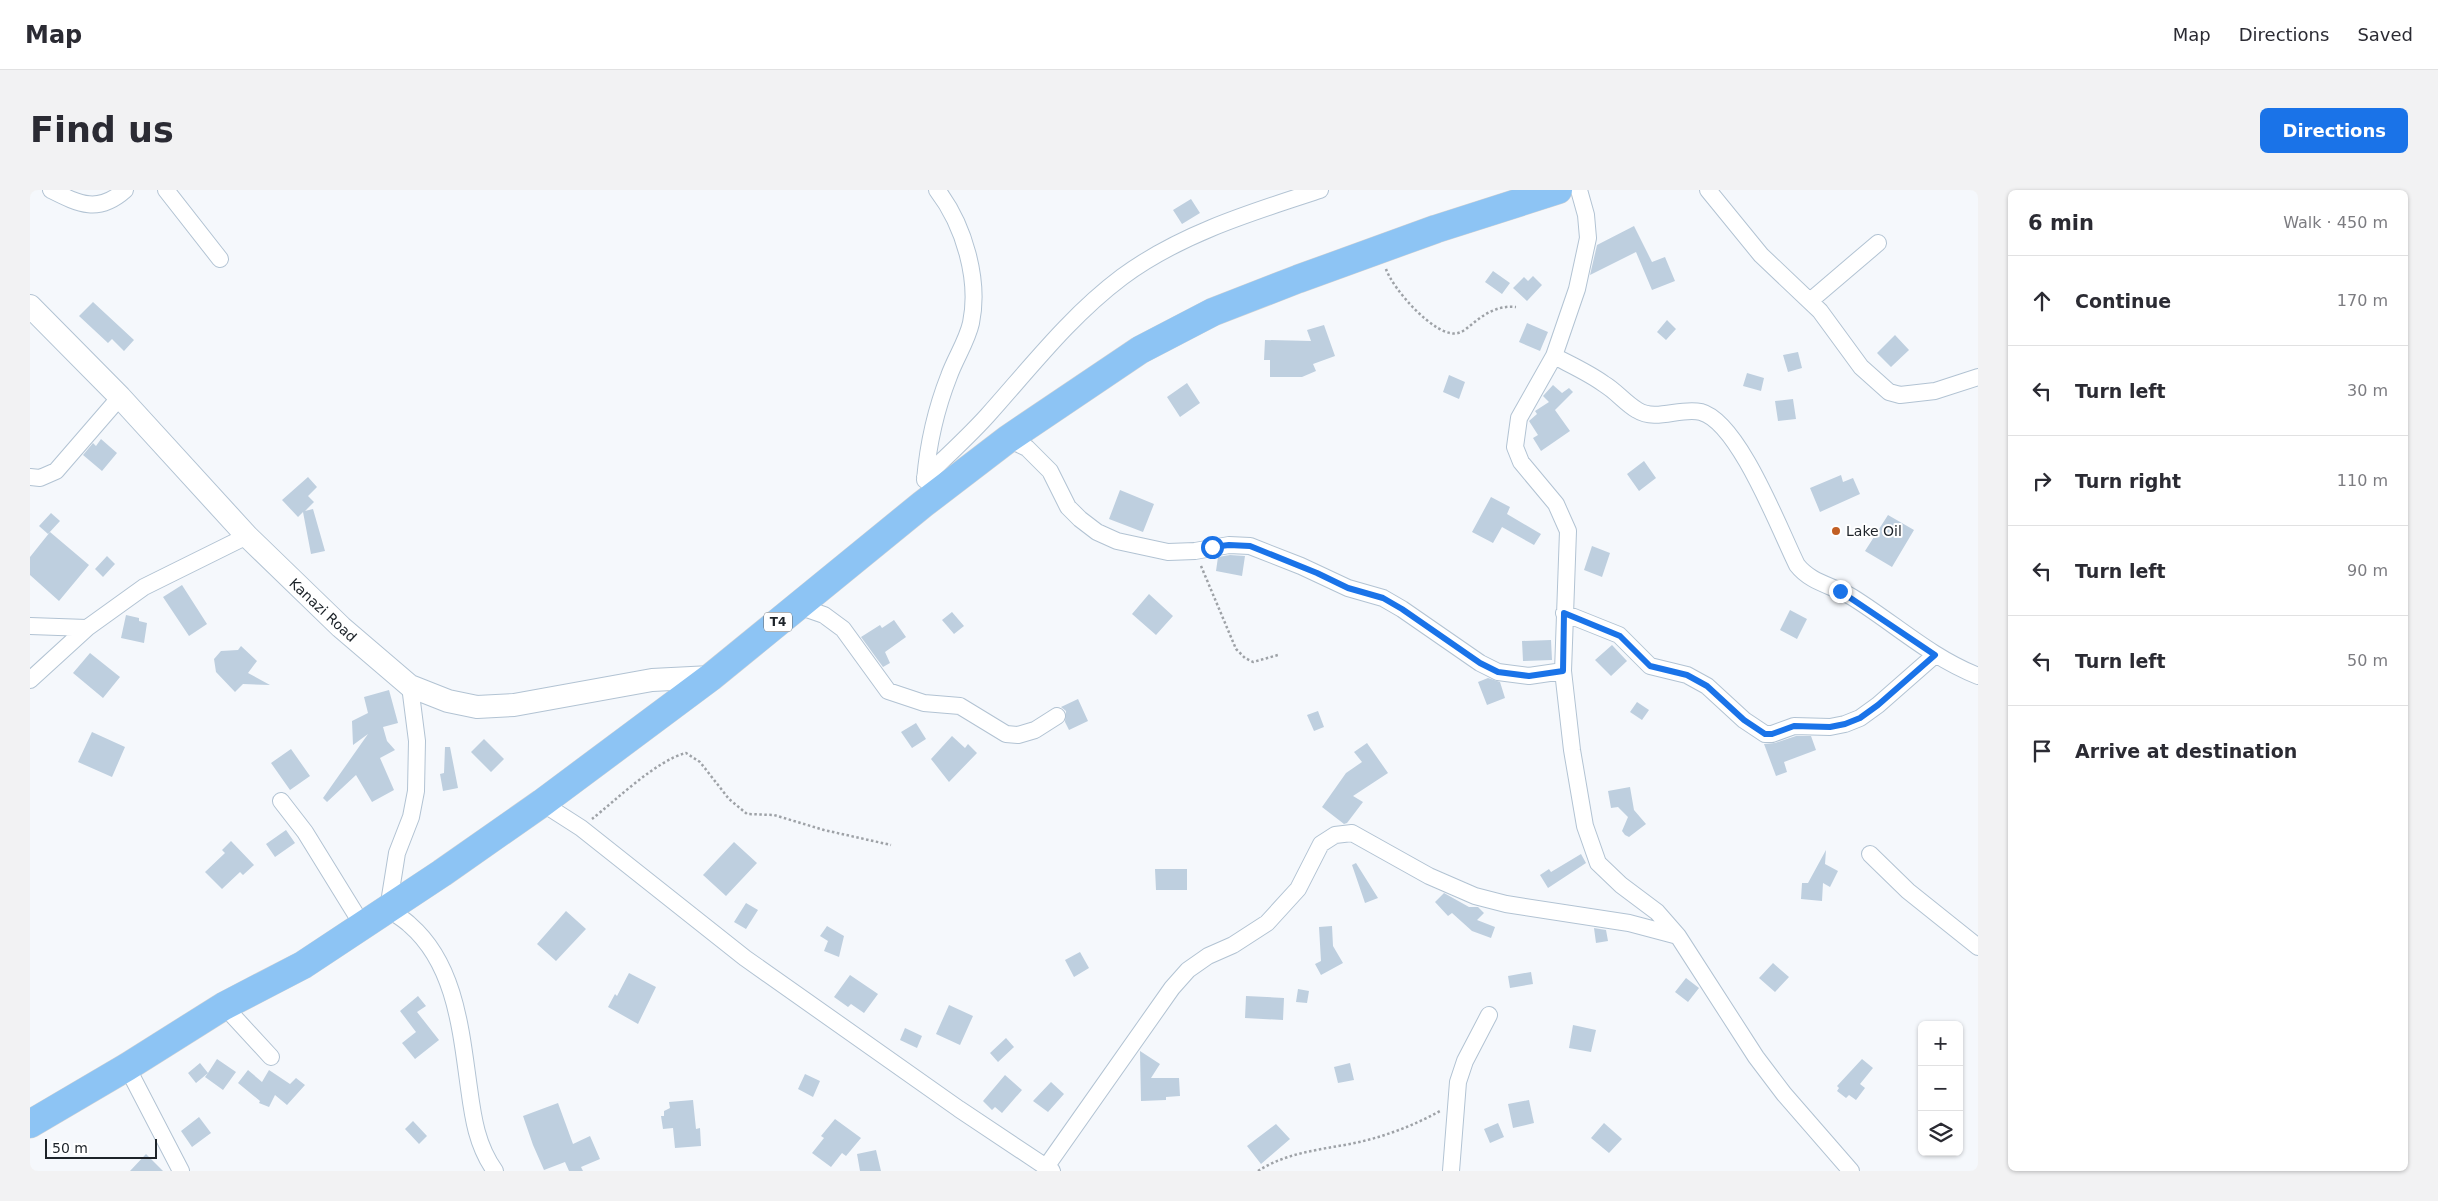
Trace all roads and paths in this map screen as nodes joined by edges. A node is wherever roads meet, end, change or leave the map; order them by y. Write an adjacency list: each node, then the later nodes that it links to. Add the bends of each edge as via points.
1 (51, 190): 2 (street, via 93,206 101,205)
2 (124, 190)
3 (166, 190): 11 (street)
4 (937, 190): 20 (street, via 958,223 974,299 970,325 936,416)
5 (1320, 190): 20 (street, via 1239,217 1170,247 1123,277 1076,316 986,417)
6 (1558, 190): 10 (highway, T4)
7 (1579, 190): 15 (street, via 1586,215 1586,248 1577,289)
8 (1708, 190): 12 (street, via 1761,255)
9 (1878, 243): 12 (street)
10 (1380, 248): 14 (path, via 1387,272 1406,301 1446,332 1460,333 1490,311); 18 (highway, T4, via 1205,316 1140,350)
11 (220, 259)
12 (1810, 301): 16 (street, via 1861,367 1889,392 1900,395 1935,391)
13 (30, 306): 17 (main road, Kanazi Road)
14 (1516, 306)
15 (1554, 356): 25 (street, via 1519,418 1515,447 1521,462 1556,504 1568,531); 29 (street, via 1604,384 1637,411 1648,414 1685,410 1702,412 1716,421 1762,486 1797,565 1805,575 1852,597)
16 (1978, 377)
17 (120, 397): 19 (street, via 56,471 40,478); 22 (main road, Kanazi Road)
18 (1008, 438): 21 (highway, T4); 23 (street, via 1026,448 1045,465 1068,507 1097,532 1142,548 1168,552)
19 (30, 477)
20 (925, 477): 21 (street)
21 (923, 504): 24 (highway, T4)
22 (246, 536): 27 (street, via 144,587); 34 (main road, Kanazi Road, via 341,628)
23 (1195, 551): 28 (path, via 1236,649 1253,662); 30 (street, via 1229,545 1250,546 1348,588 1383,598 1498,672 1529,676)
24 (798, 606): 32 (highway, T4); 35 (street, via 824,615 844,629 888,691 924,702 960,706 1006,734 1018,735 1035,730)
25 (1564, 613): 29 (street, via 1620,636 1650,666 1687,675 1707,686 1744,720 1765,734 1794,726 1830,727 1860,718); 30 (street)
26 (30, 626): 27 (street)
27 (87, 628): 33 (street)
28 (1278, 655)
29 (1935, 655): 31 (street)
30 (1563, 671): 43 (street, via 1585,826 1598,863 1657,912)
31 (1978, 676)
32 (710, 677): 34 (main road, Kanazi Road, via 652,680 514,705 477,707 448,701); 37 (highway, T4)
33 (30, 680)
34 (410, 686): 41 (street, via 417,741 416,791 411,817 397,853)
35 (1057, 716)
36 (280, 801): 42 (street, via 305,832)
37 (542, 802): 38 (street); 41 (highway, T4)
38 (581, 828): 39 (path, via 659,766 676,755 686,753 700,762 729,799 747,814 774,815); 51 (street, via 745,958)
39 (891, 846)
40 (1870, 854): 44 (street, via 1908,891)
41 (388, 910): 42 (highway, T4); 53 (street, via 416,931 438,961 448,985 460,1024 478,1141)
42 (363, 926): 45 (highway, T4, via 303,965)
43 (1678, 936): 51 (street, via 1629,923 1506,904 1475,896 1429,876 1352,833 1335,835 1322,844 1298,889 1267,923 1233,946 1208,956 1188,970 1172,988); 56 (street, via 1756,1057)
44 (1978, 947)
45 (224, 1006): 47 (street); 48 (highway, T4)
46 (1489, 1015): 49 (street, via 1465,1061)
47 (271, 1057)
48 (127, 1067): 50 (highway, T4); 52 (street)
49 (1455, 1103): 54 (path, via 1390,1132 1352,1144 1293,1154); 55 (street)
50 (30, 1124)
51 (1049, 1169)
52 (181, 1171)
53 (495, 1171)
54 (1258, 1171)
55 (1451, 1171)
56 (1851, 1171)

